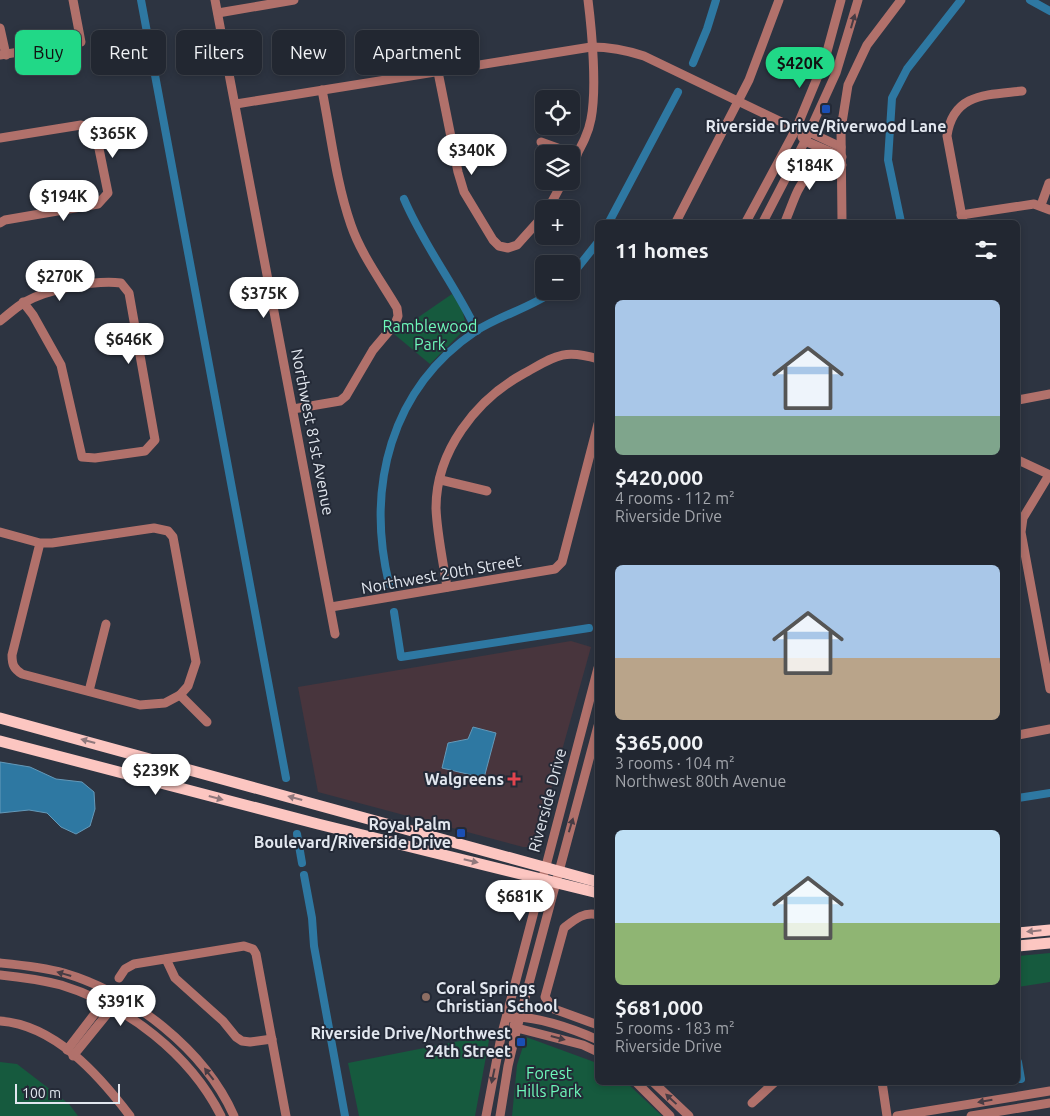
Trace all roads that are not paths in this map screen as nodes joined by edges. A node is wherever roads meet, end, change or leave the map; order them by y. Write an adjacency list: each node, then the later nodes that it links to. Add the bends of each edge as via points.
1 (73, 0): 12 (street, via 81,42)
2 (215, 0): 9 (street, Northwest 81st Avenue)
3 (294, 0): 9 (street)
4 (588, 0): 11 (street)
5 (779, 0): 18 (street)
6 (841, 0): 20 (street, via 825,59)
7 (858, 0): 21 (street, one-way to 7, via 836,73)
8 (901, 0): 26 (street, via 867,45 857,64 842,110)
9 (218, 13): 19 (street, Northwest 81st Avenue)
10 (0, 28): 12 (street)
11 (591, 46): 13 (street); 18 (street, via 644,56); 27 (street, via 594,100 591,120)
12 (3, 55)
13 (479, 65)
14 (419, 75): 16 (street)
15 (439, 75): 39 (street, via 464,192 493,240 508,248 517,245)
16 (322, 90): 19 (street); 45 (street, via 351,225 397,308 398,316 396,324 373,350 346,396 340,401)
17 (1022, 90): 32 (street, via 974,97 955,111 949,123 947,136)
18 (738, 103): 20 (street); 33 (street)
19 (236, 104): 45 (street, Northwest 81st Avenue)
20 (796, 129): 21 (street); 23 (street); 34 (street)
21 (809, 132): 23 (street); 26 (street)
22 (0, 138): 38 (street, via 82,126 95,129 108,193 98,204)
23 (805, 141): 28 (street); 35 (street)
24 (541, 142): 25 (street)
25 (549, 145)
26 (841, 146): 28 (street)
27 (580, 149)
28 (842, 161): 36 (street, via 812,172 804,179); 37 (street)
29 (1049, 183): 30 (street)
30 (1041, 206): 31 (street); 32 (street, via 1034,204)
31 (1050, 210)
32 (962, 219)
33 (677, 220)
34 (747, 220)
35 (763, 220)
36 (787, 220)
37 (842, 220)
38 (0, 223)
39 (535, 225)
40 (23, 302): 40 (street, via 61,365 82,457 145,451 155,440 129,293 121,282 43,293); 41 (street)
41 (0, 321)
42 (595, 358): 49 (street, via 565,353 496,391 478,408 454,442)
43 (1050, 394): 44 (street)
44 (1020, 400)
45 (293, 409): 54 (street, Northwest 81st Avenue)
46 (595, 442): 53 (street, Northwest 20th Street, via 562,562 555,569)
47 (1020, 461): 48 (street)
48 (1050, 475): 58 (street, via 1023,518 1021,532)
49 (440, 480): 50 (street); 53 (street, via 436,508)
50 (487, 491)
51 (0, 532): 52 (street)
52 (40, 543): 59 (street, via 12,655 14,667 22,674); 60 (street, via 154,528 168,530 173,536 196,662 188,686)
53 (448, 587): 54 (street, Northwest 20th Street)
54 (331, 608): 56 (street, Northwest 81st Avenue)
55 (106, 624): 59 (street)
56 (335, 634)
57 (595, 679): 67 (street, Riverside Drive)
58 (1050, 690)
59 (88, 691): 60 (street, via 147,705)
60 (180, 695): 62 (street)
61 (0, 718): 67 (main road, one-way to 61)
62 (207, 722)
63 (1050, 729): 64 (street)
64 (1020, 735)
65 (595, 738): 68 (street, Riverside Drive, one-way to 65)
66 (0, 741): 67 (main road, one-way to 67, via 318,824)
67 (543, 873): 68 (main road); 85 (street, Riverside Drive)
68 (556, 876): 69 (main road); 70 (main road); 84 (street, Riverside Drive)
69 (595, 882)
70 (595, 892)
71 (595, 914): 87 (street, via 580,917 564,928 545,997 554,1010)
72 (1050, 930): 73 (main road, one-way to 73)
73 (1020, 933)
74 (1050, 943): 75 (main road)
75 (1020, 946)
76 (166, 959): 79 (street, via 134,964); 89 (street, via 175,978 217,1015 236,1037 250,1042); 89 (street, via 244,946 253,949)
77 (0, 963): 80 (street, one-way to 77, via 64,973)
78 (0, 975): 82 (street, via 60,985)
79 (119, 978)
80 (111, 993): 81 (street); 82 (street)
81 (120, 998): 83 (street); 104 (street, one-way to 81, via 216,1082 197,1058)
82 (104, 1002): 83 (street); 92 (street)
83 (113, 1007): 92 (street); 103 (street, via 149,1032 188,1066)
84 (521, 1016): 85 (street); 88 (street, Riverside Drive); 90 (street)
85 (507, 1018): 88 (street); 106 (street, Riverside Drive, one-way to 106)
86 (0, 1021): 92 (street, via 16,1022 34,1029)
87 (595, 1024)
88 (517, 1028): 91 (street, one-way to 91); 107 (street, Riverside Drive)
89 (272, 1039): 105 (street)
90 (595, 1039)
91 (595, 1051)
92 (70, 1053): 102 (street, via 106,1084)
93 (639, 1085): 108 (street)
94 (656, 1085): 109 (street, one-way to 94)
95 (772, 1085): 99 (street)
96 (882, 1085): 110 (street)
97 (1050, 1091): 98 (street)
98 (1007, 1097): 101 (street); 111 (street, one-way to 111)
99 (752, 1103)
100 (1050, 1103): 101 (street)
101 (1010, 1110): 112 (street)
102 (130, 1116)
103 (221, 1116)
104 (234, 1116)
105 (286, 1116)
106 (486, 1116)
107 (500, 1116)
108 (670, 1116)
109 (689, 1116)
110 (887, 1116)
111 (897, 1116)
112 (971, 1116)

